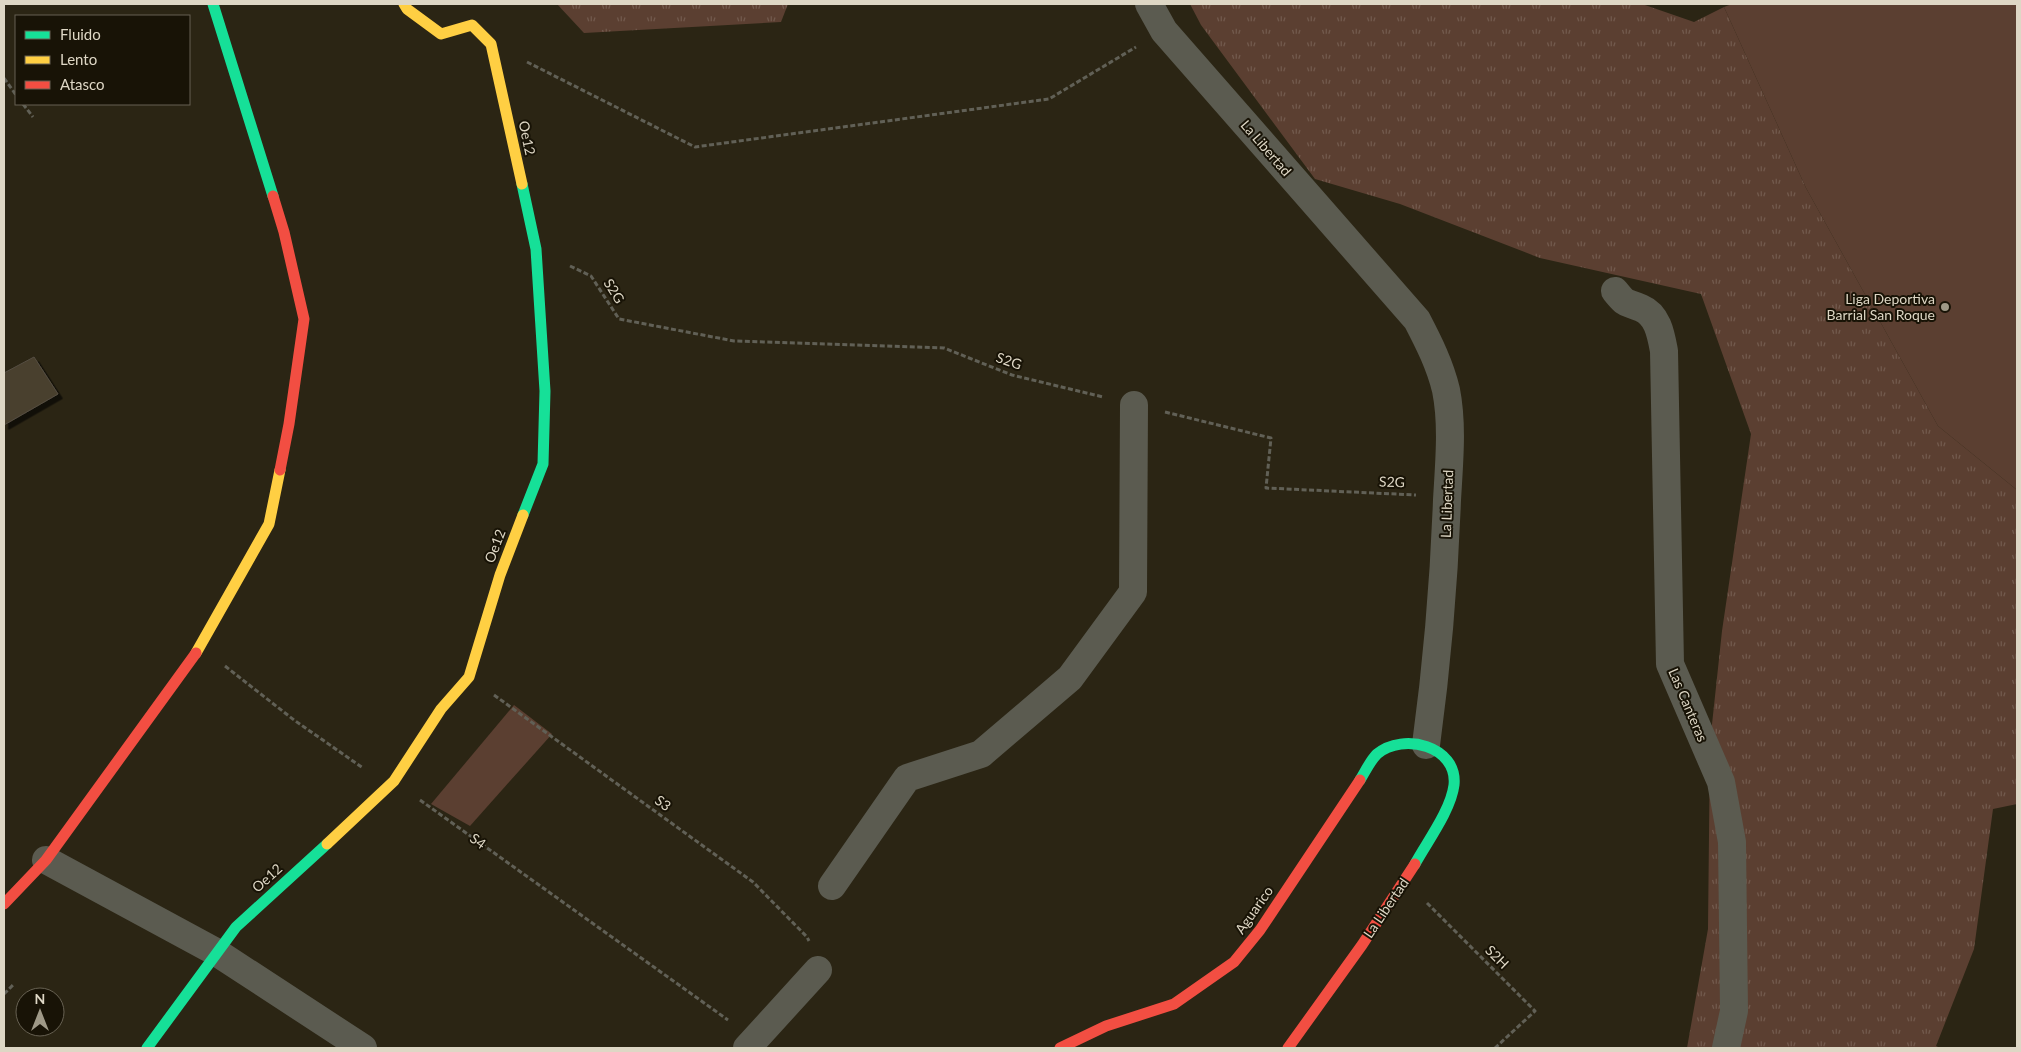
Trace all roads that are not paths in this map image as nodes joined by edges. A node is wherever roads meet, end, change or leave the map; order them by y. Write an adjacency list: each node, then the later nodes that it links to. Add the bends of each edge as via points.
1 (213, 4): 7 (street, via 284,232 304,319 290,424 269,524 201,646)
2 (1149, 4): 6 (street, La Libertad, via 1164,31 1417,320 1440,366 1450,425 1444,576)
3 (402, 6): 10 (street, Oe12, via 441,34 472,25 491,44 536,249 545,391 543,464 500,576 469,677 441,709 394,781 236,927)
4 (1615, 291): 17 (street, Las Canteras, via 1626,304 1642,308 1651,316 1660,330 1664,351 1670,664 1721,782 1732,842 1734,1011)
5 (1134, 405): 8 (street, via 1132,592 1070,678 981,754 907,778)
6 (1426, 745): 15 (street, Aguarico, via 1404,743 1388,747 1376,755 1260,930 1234,962 1174,1004 1106,1026); 16 (street, La Libertad, via 1447,761 1454,784 1447,807 1406,881)
7 (46, 860): 9 (street); 10 (street)
8 (832, 886)
9 (4, 904)
10 (216, 952): 13 (street, Oe12); 14 (street)
11 (818, 970): 12 (street)
12 (751, 1044)
13 (147, 1048)
14 (363, 1048)
15 (1060, 1048)
16 (1288, 1048)
17 (1726, 1048)

